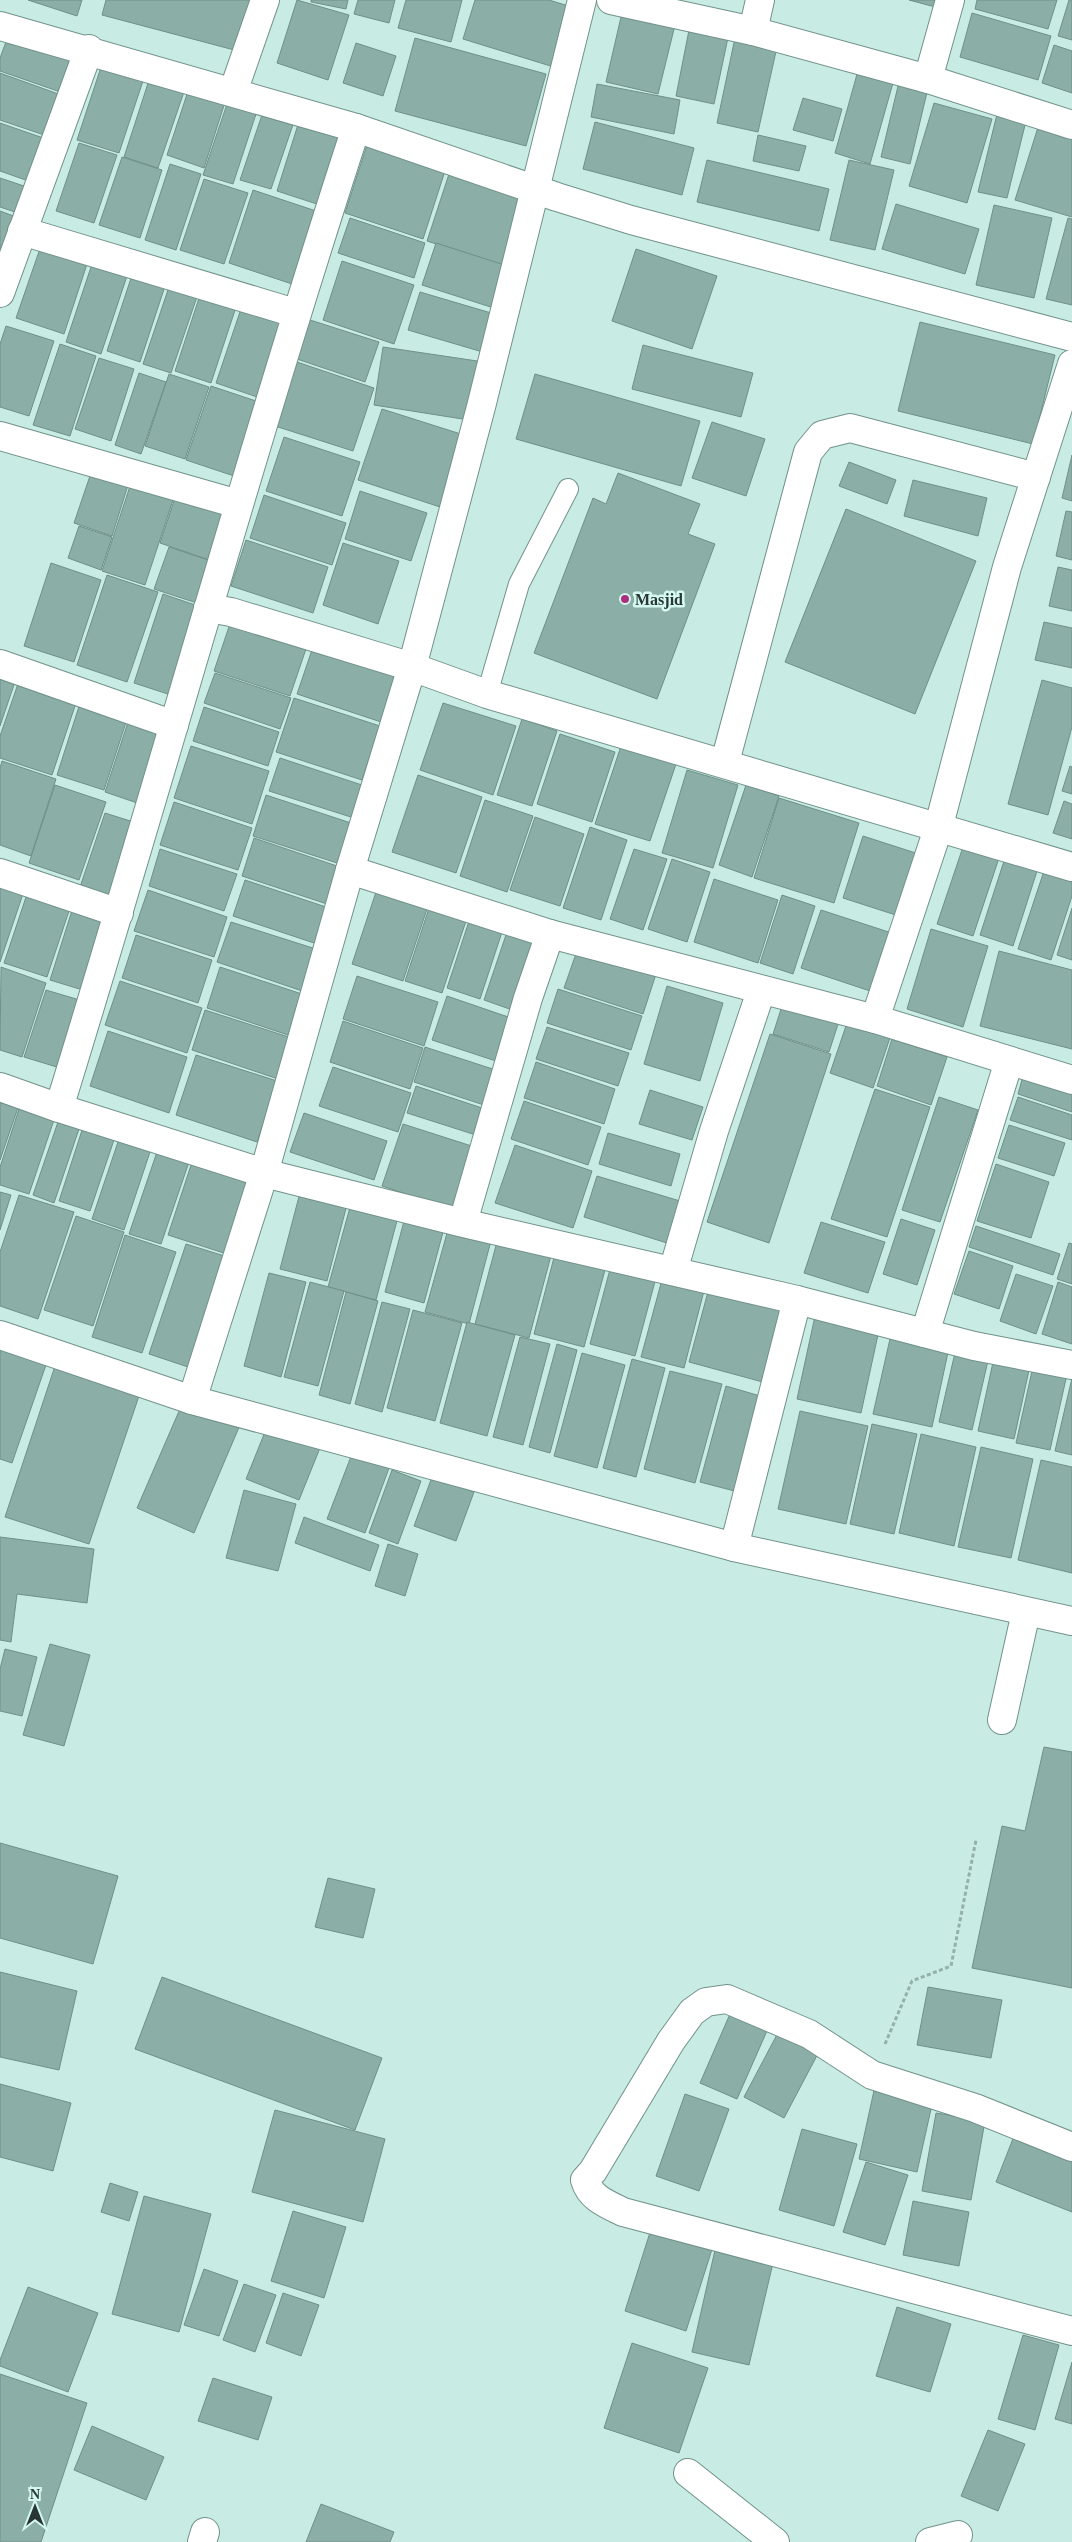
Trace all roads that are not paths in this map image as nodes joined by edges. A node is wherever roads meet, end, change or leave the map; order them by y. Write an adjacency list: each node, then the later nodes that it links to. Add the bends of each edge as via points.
1 (265, 0): 10 (street)
2 (582, 0): 13 (street)
3 (611, 0): 7 (street)
4 (760, 0): 7 (street)
5 (950, 0): 9 (street)
6 (0, 26): 8 (street)
7 (753, 31): 9 (street)
8 (89, 49): 10 (street); 14 (street)
9 (928, 79): 11 (street)
10 (233, 92): 12 (street)
11 (1072, 125)
12 (356, 128): 13 (street); 16 (street)
13 (534, 188): 17 (street, via 640,223); 25 (street, via 481,407)
14 (22, 231): 15 (street); 16 (street)
15 (0, 294)
16 (295, 313): 22 (street)
17 (1072, 337)
18 (1072, 364): 20 (street)
19 (0, 436): 22 (street)
20 (1036, 477): 28 (street, via 850,428 822,435 808,452); 29 (street, via 1007,567)
21 (568, 490): 26 (lane, via 519,584)
22 (238, 504): 23 (street)
23 (208, 608): 25 (street, via 231,612); 27 (street)
24 (0, 664): 27 (street)
25 (412, 667): 26 (street); 31 (street)
26 (487, 694): 28 (street)
27 (174, 725): 33 (street)
28 (725, 762): 29 (street)
29 (938, 829): 30 (street); 36 (street)
30 (1072, 867)
31 (350, 870): 34 (street); 41 (street)
32 (0, 873): 33 (street)
33 (120, 913): 40 (street)
34 (550, 934): 35 (street); 42 (street, via 528,998)
35 (761, 990): 36 (street); 43 (street, via 714,1131)
36 (876, 1019): 37 (street)
37 (1009, 1060): 38 (street); 45 (street)
38 (1072, 1080)
39 (0, 1087): 40 (street)
40 (59, 1108): 41 (street)
41 (264, 1173): 42 (street); 48 (street)
42 (463, 1222): 43 (street)
43 (673, 1271): 44 (street)
44 (797, 1300): 45 (street); 49 (street)
45 (925, 1333): 47 (street)
46 (0, 1335): 48 (street)
47 (1072, 1365)
48 (192, 1400): 49 (street)
49 (734, 1548): 50 (street)
50 (1026, 1612): 51 (street); 52 (street)
51 (1072, 1621)
52 (1002, 1720)
53 (1072, 2147): 54 (street, via 975,2108 872,2075 810,2034 727,1999 706,2002 692,2012 585,2180 588,2190 601,2201 623,2212)
54 (1072, 2331)
55 (688, 2473): 57 (street)
56 (958, 2535): 58 (street)
57 (775, 2542)
58 (930, 2542)

